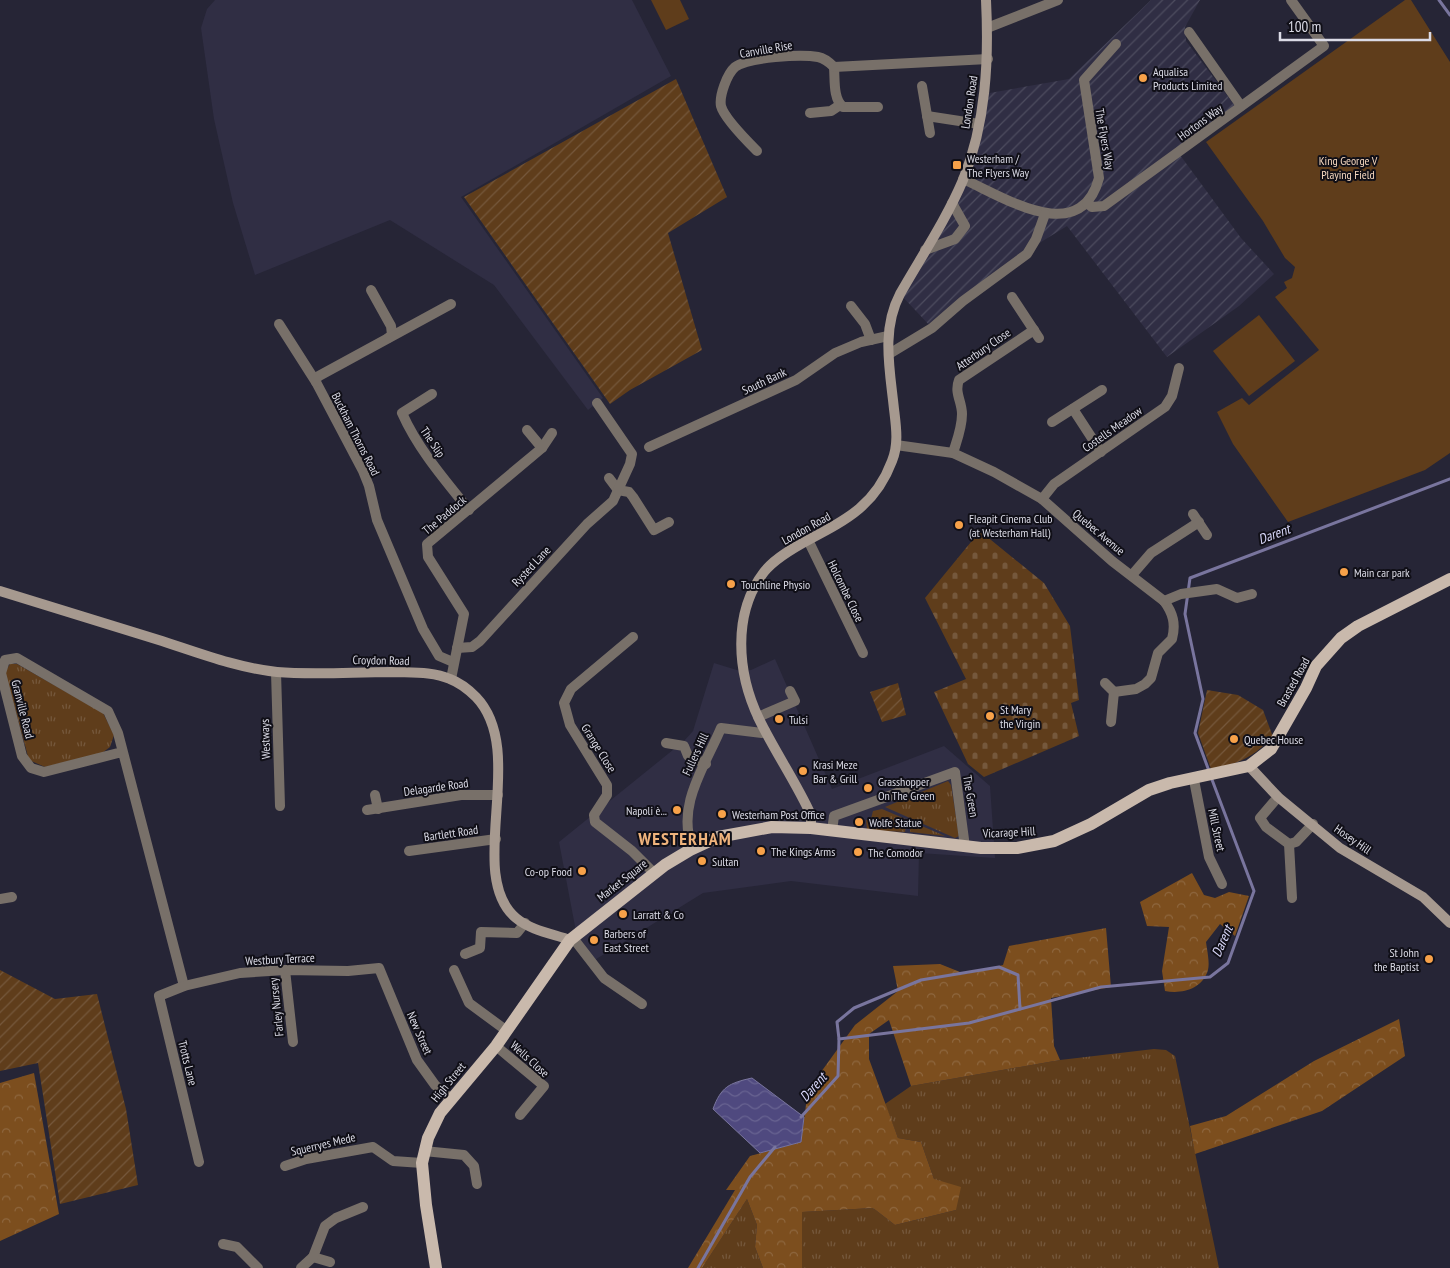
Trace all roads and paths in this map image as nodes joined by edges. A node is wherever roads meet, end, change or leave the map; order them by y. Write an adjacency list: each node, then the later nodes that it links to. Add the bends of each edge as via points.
1 (986, 0): 4 (main road, London Road)
2 (1058, 0): 4 (street)
3 (1291, 0): 11 (street, Hortons Way, via 1324,46)
4 (987, 28): 7 (main road, London Road)
5 (1189, 32): 11 (street)
6 (1116, 44): 20 (street, The Flyers Way, via 1084,80 1099,178)
7 (988, 59): 8 (street, Canville Rise); 15 (main road, London Road)
8 (834, 67): 10 (street); 17 (street, Canville Rise, via 820,57 796,55 735,67 728,75 721,105 724,113)
9 (922, 86): 14 (street)
10 (840, 105): 12 (street); 13 (street, via 831,111)
11 (1241, 106): 20 (street, Hortons Way, via 1104,206)
12 (878, 107)
13 (810, 113)
14 (927, 116): 15 (street); 16 (street)
15 (979, 124): 18 (main road, London Road)
16 (930, 133)
17 (757, 151)
18 (963, 179): 19 (main road, London Road); 21 (street)
19 (952, 203): 22 (main road, London Road); 22 (street, via 965,226 955,239)
20 (1087, 203): 21 (street, via 1058,216)
21 (1045, 214): 31 (street, via 1027,254 932,328)
22 (926, 250): 28 (main road, London Road, via 893,306)
23 (371, 290): 29 (street, via 391,326 392,335)
24 (1012, 297): 45 (street, Atterbury Close, via 1037,334 960,380 956,389 962,421)
25 (451, 304): 29 (street)
26 (851, 306): 30 (street, via 865,324)
27 (279, 324): 33 (street, Buckham Thorns Road)
28 (888, 336): 30 (street, South Bank); 31 (main road, London Road)
29 (388, 338): 33 (street, via 317,377)
30 (871, 340): 42 (street, South Bank, via 835,353 796,380)
31 (889, 354): 41 (main road, London Road)
32 (1180, 368): 44 (street, Costells Meadow, via 1175,389 1165,408)
33 (316, 382): 62 (street, Buckham Thorns Road, via 363,471 377,520 423,629 439,656)
34 (1102, 390): 37 (street)
35 (432, 394): 49 (street, The Slip, via 402,412 426,456)
36 (598, 403): 47 (street, Rysted Lane, via 632,454)
37 (1073, 409): 38 (street); 44 (street)
38 (1052, 422)
39 (527, 430): 43 (street)
40 (552, 433): 43 (street, The Paddock)
41 (896, 445): 45 (street, Quebec Avenue); 52 (main road, London Road, via 887,473 872,499 848,520)
42 (649, 447)
43 (542, 448): 49 (street, The Paddock)
44 (1101, 452): 48 (street, Costells Meadow, via 1054,484)
45 (953, 453): 48 (street, Quebec Avenue)
46 (609, 478): 47 (street)
47 (618, 490): 50 (street, via 629,492 634,497 654,530); 59 (street, Rysted Lane, via 613,501 587,524 480,641 472,647)
48 (1042, 499): 53 (street, Quebec Avenue)
49 (469, 510): 59 (street, The Paddock, via 427,544 426,551 464,614)
50 (669, 522)
51 (1207, 535): 53 (street, via 1196,518 1151,553)
52 (808, 540): 60 (street, Holcombe Close); 68 (main road, London Road, via 765,570 746,604 741,634 744,671 748,693)
53 (1132, 575): 57 (street, Quebec Avenue)
54 (1450, 579): 74 (main road, Brasted Road, via 1340,638 1316,666 1271,749)
55 (0, 591): 63 (main road, Croydon Road, via 220,659)
56 (1252, 594): 57 (street, via 1237,598 1217,589 1180,594)
57 (1164, 601): 67 (street, Quebec Avenue, via 1174,622 1172,639 1158,653 1151,678 1136,689)
58 (634, 637): 90 (street, Grange Close, via 571,688 564,702 570,724 607,785 607,795 594,815 595,822)
59 (457, 648): 62 (street, The Paddock)
60 (863, 653)
61 (3, 658): 72 (street, Granville Road, via 17,658 108,711 114,720); 72 (street, Granville Road, via 1,673 22,756 31,768 44,772)
62 (453, 662): 64 (street, The Paddock)
63 (276, 672): 64 (main road, Croydon Road, via 410,673); 79 (street, Westways)
64 (451, 679): 77 (main road, Croydon Road, via 475,696 489,718 497,745)
65 (1105, 682): 67 (street)
66 (790, 691): 68 (street, via 795,701)
67 (1114, 692): 69 (street)
68 (758, 717): 70 (main road, London Road)
69 (1111, 722)
70 (765, 731): 73 (street, Fullers Hill, via 721,728); 83 (main road, London Road, via 810,811)
71 (666, 743): 73 (street, via 684,746 688,756)
72 (122, 752): 102 (street, Granville Road)
73 (706, 764): 88 (street, Fullers Hill, via 696,782 686,826)
74 (1249, 766): 75 (main road, Vicarage Hill); 78 (main road, Hosey Hill)
75 (1194, 780): 87 (main road, Vicarage Hill, via 1149,790 1091,824 1054,841 1017,848); 91 (street, Mill Street, via 1209,858)
76 (375, 795): 80 (street)
77 (498, 795): 80 (street, Delagarde Road, via 462,795); 85 (main road, Croydon Road)
78 (1278, 797): 82 (main road, Hosey Hill); 86 (street, via 1260,818 1266,827)
79 (280, 806)
80 (378, 808): 81 (street, Delagarde Road)
81 (367, 810)
82 (1313, 824): 86 (street, via 1296,842); 95 (main road, Hosey Hill, via 1340,848 1423,896)
83 (811, 828): 84 (main road, Vicarage Hill); 88 (main road, Market Square, via 772,827 718,837)
84 (832, 831): 87 (main road, Vicarage Hill); 87 (street, The Green, via 834,816 955,772)
85 (496, 839): 89 (street, Bartlett Road); 96 (main road, Croydon Road, via 496,887 506,908)
86 (1289, 844): 93 (street)
87 (965, 847)
88 (693, 849): 90 (main road, Market Square)
89 (410, 851)
90 (654, 873): 97 (main road, Market Square)
91 (1222, 884)
92 (12, 897): 94 (street)
93 (1292, 898)
94 (0, 899)
95 (1450, 923)
96 (525, 924): 97 (main road, Croydon Road); 98 (street, via 517,933 481,932 480,948)
97 (572, 939): 103 (street, via 604,978); 104 (main road, High Street)
98 (465, 954)
99 (379, 968): 100 (street, Westbury Terrace); 107 (street, New Street, via 417,1060)
100 (285, 970): 102 (street, Westbury Terrace, via 219,976); 105 (street, Farley Nursery)
101 (454, 970): 104 (street, via 469,1003)
102 (184, 986): 110 (street, Trotts Lane, via 159,996)
103 (642, 1004)
104 (507, 1030): 106 (main road, High Street)
105 (293, 1042)
106 (496, 1046): 107 (main road, High Street); 108 (street, Wells Close, via 544,1086)
107 (451, 1099): 109 (main road, High Street, via 434,1126)
108 (520, 1115)
109 (423, 1157): 111 (street, Squerryes Mede, via 393,1161 373,1147); 112 (street, Squerryes Mede, via 464,1155 474,1166); 119 (main road, High Street, via 426,1205)
110 (199, 1162)
111 (284, 1166)
112 (477, 1184)
113 (363, 1208): 115 (street, via 336,1218 325,1226)
114 (222, 1244): 117 (street, via 236,1247)
115 (313, 1257): 116 (street); 118 (street)
116 (330, 1262)
117 (258, 1268)
118 (301, 1268)
119 (436, 1268)

